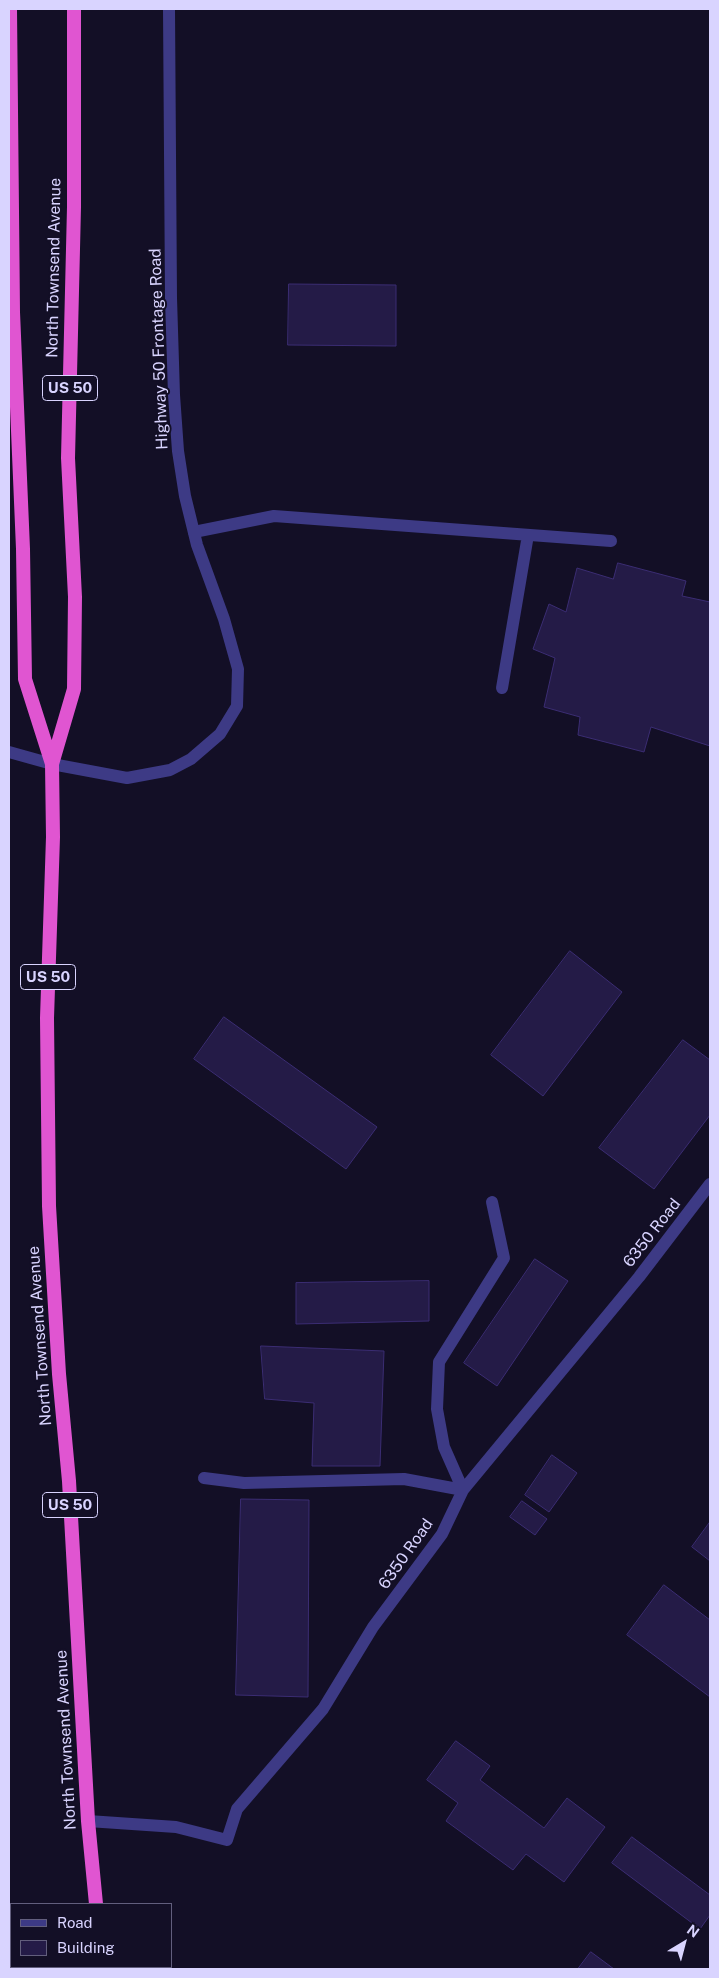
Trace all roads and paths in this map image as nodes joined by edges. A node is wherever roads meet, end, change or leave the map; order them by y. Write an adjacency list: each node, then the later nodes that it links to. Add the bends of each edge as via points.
1 (10, 9): 9 (highway, North Townsend Avenue / US 50, via 13,312 25,679)
2 (74, 9): 9 (highway, North Townsend Avenue / US 50, via 68,458 75,597 74,689)
3 (170, 9): 4 (street, Highway 50 Frontage Road, via 174,395 178,450)
4 (194, 532): 5 (street, via 274,516); 9 (street, Highway 50 Frontage Road, via 238,669 237,706 220,734 198,753 170,770 127,778)
5 (528, 535): 6 (street); 7 (street)
6 (611, 541)
7 (502, 688)
8 (9, 752): 9 (street, Highway 50 Frontage Road)
9 (52, 764): 14 (highway, North Townsend Avenue / US 50, via 47,1018 49,1206 69,1481)
10 (710, 1184): 13 (street, 6350 Road, via 639,1277)
11 (492, 1202): 13 (street, via 504,1258 439,1362 437,1409 442,1438)
12 (204, 1478): 13 (street, via 244,1482 404,1479)
13 (463, 1490): 14 (street, 6350 Road, via 442,1534 373,1627 323,1709 237,1809 227,1840 176,1827)
14 (88, 1821): 15 (highway, North Townsend Avenue / US 50)
15 (96, 1903)

